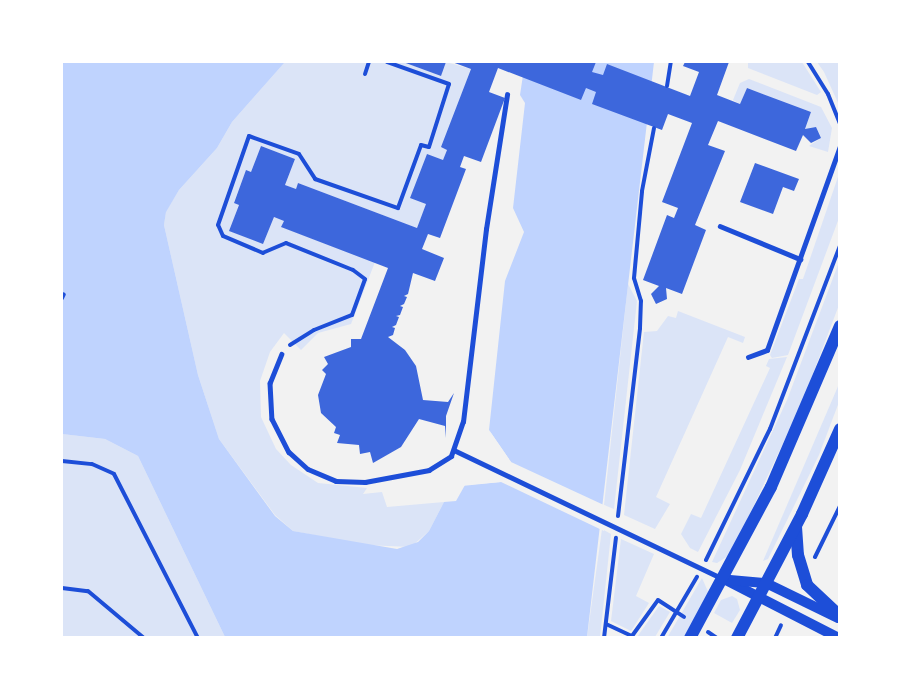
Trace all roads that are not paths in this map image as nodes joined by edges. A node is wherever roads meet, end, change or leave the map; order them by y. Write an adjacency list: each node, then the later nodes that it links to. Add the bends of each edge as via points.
1 (507, 95): 9 (lane, via 486,230 464,422)
2 (840, 147): 4 (lane)
3 (720, 226): 4 (lane)
4 (800, 259): 7 (lane, via 766,350)
5 (840, 326): 11 (main road, via 792,442)
6 (282, 354): 9 (lane, via 270,382 272,419 289,452 316,474 346,483 390,478 437,467)
7 (748, 357)
8 (840, 429): 10 (main road)
9 (454, 450): 11 (lane)
10 (795, 526): 12 (main road); 14 (main road, via 807,585)
11 (724, 579): 12 (street); 13 (street); 15 (main road)
12 (766, 583): 13 (main road); 14 (street)
13 (758, 597): 16 (main road); 17 (street)
14 (840, 617)
15 (690, 638)
16 (737, 638)
17 (839, 638)

